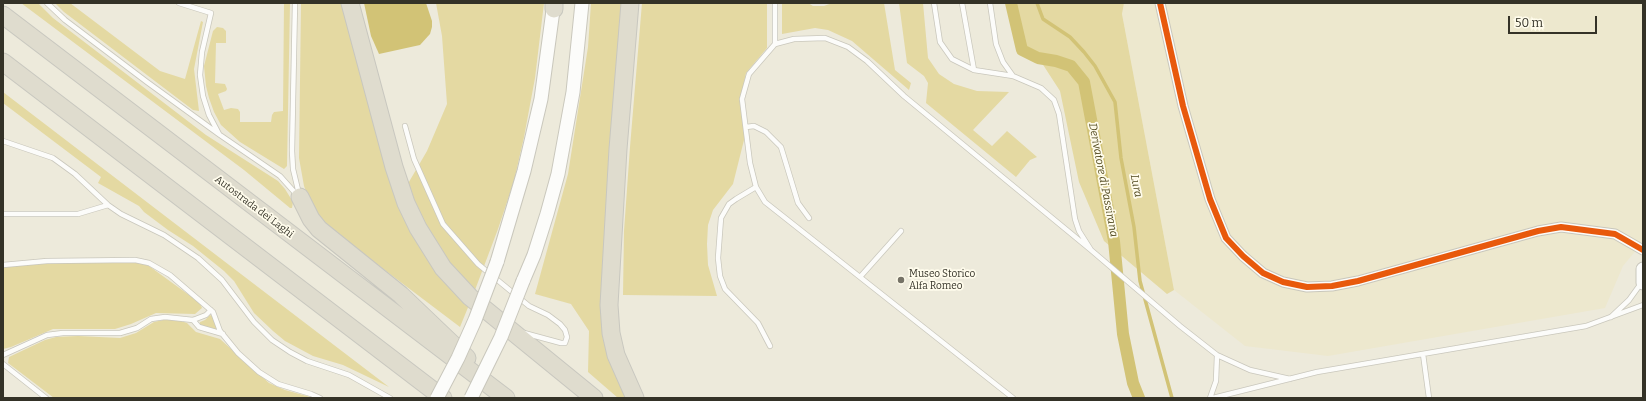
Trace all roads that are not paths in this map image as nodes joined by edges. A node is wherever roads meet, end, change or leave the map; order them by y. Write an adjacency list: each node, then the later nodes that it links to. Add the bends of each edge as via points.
1 (47, 3): 20 (lane, via 65,20)
2 (179, 3): 20 (lane, via 211,13 202,52 200,75 209,115)
3 (295, 3): 23 (lane, via 292,151 293,169)
4 (350, 3): 38 (highway, via 394,167 406,203 418,228 443,268 470,296)
5 (582, 3): 52 (main road, bridge, via 573,92 558,174 547,214 534,255 501,336)
6 (630, 3): 55 (highway, via 618,149 610,305 611,333 616,355)
7 (774, 3): 14 (lane)
8 (934, 3): 16 (lane, via 940,42 952,59)
9 (962, 3): 16 (lane)
10 (990, 3): 17 (lane, via 996,44 1003,62)
11 (1160, 3): 29 (street, via 1183,106 1210,199 1226,238 1263,273 1283,282 1301,286 1332,286 1358,282 1538,231 1561,228 1615,234)
12 (554, 5): 50 (main road, bridge, via 541,99 524,171 497,262 464,345)
13 (3, 15): 53 (highway, Autostrada dei Laghi)
14 (775, 44): 19 (lane, via 749,74 742,99); 28 (lane, via 794,39 825,38 848,47)
15 (3, 62): 51 (highway)
16 (974, 70): 17 (lane)
17 (1013, 76): 28 (lane, via 1041,88 1054,100 1059,114 1075,219)
18 (405, 126): 38 (lane, via 414,159 443,224 478,264 529,306 560,324 568,337 565,343 561,343)
19 (746, 127): 22 (lane); 26 (lane, via 754,126 766,132 781,147 798,203)
20 (220, 135): 23 (lane, via 280,176)
21 (3, 141): 24 (lane, via 53,158 75,174)
22 (756, 187): 32 (lane, via 765,202); 40 (lane, via 729,204 721,218 718,258 720,276 726,289 758,323)
23 (300, 197): 53 (highway, via 319,229 401,295 446,336)
24 (108, 206): 25 (lane, via 78,214); 49 (lane, via 164,235 198,258 222,280 254,322 272,340 307,361 349,375)
25 (3, 214)
26 (809, 218)
27 (901, 231): 32 (lane)
28 (1091, 250): 43 (lane)
29 (1643, 250)
30 (3, 265): 35 (lane, via 47,261 135,260 149,263 170,275)
31 (1643, 269): 33 (main road)
32 (860, 277): 46 (lane)
33 (1643, 282): 36 (lane, via 1629,300)
34 (1643, 305): 36 (lane)
35 (211, 310): 37 (lane); 39 (lane)
36 (1608, 319): 41 (lane, via 1576,329)
37 (193, 320): 39 (lane, via 199,327); 42 (lane, via 165,317 151,319 137,328 120,333 47,335)
38 (509, 329): 54 (highway)
39 (223, 335): 48 (lane, via 259,372 278,384)
40 (770, 346)
41 (1423, 354): 45 (lane, via 1316,372); 57 (lane)
42 (3, 355)
43 (1217, 355): 45 (lane, via 1250,370); 56 (lane, via 1216,381)
44 (3, 364): 47 (lane)
45 (1290, 380): 56 (lane)
46 (1011, 397)
47 (46, 398)
48 (320, 398)
49 (390, 398)
50 (437, 398)
51 (443, 398)
52 (471, 398)
53 (506, 398)
54 (594, 398)
55 (635, 398)
56 (1212, 398)
57 (1430, 398)

